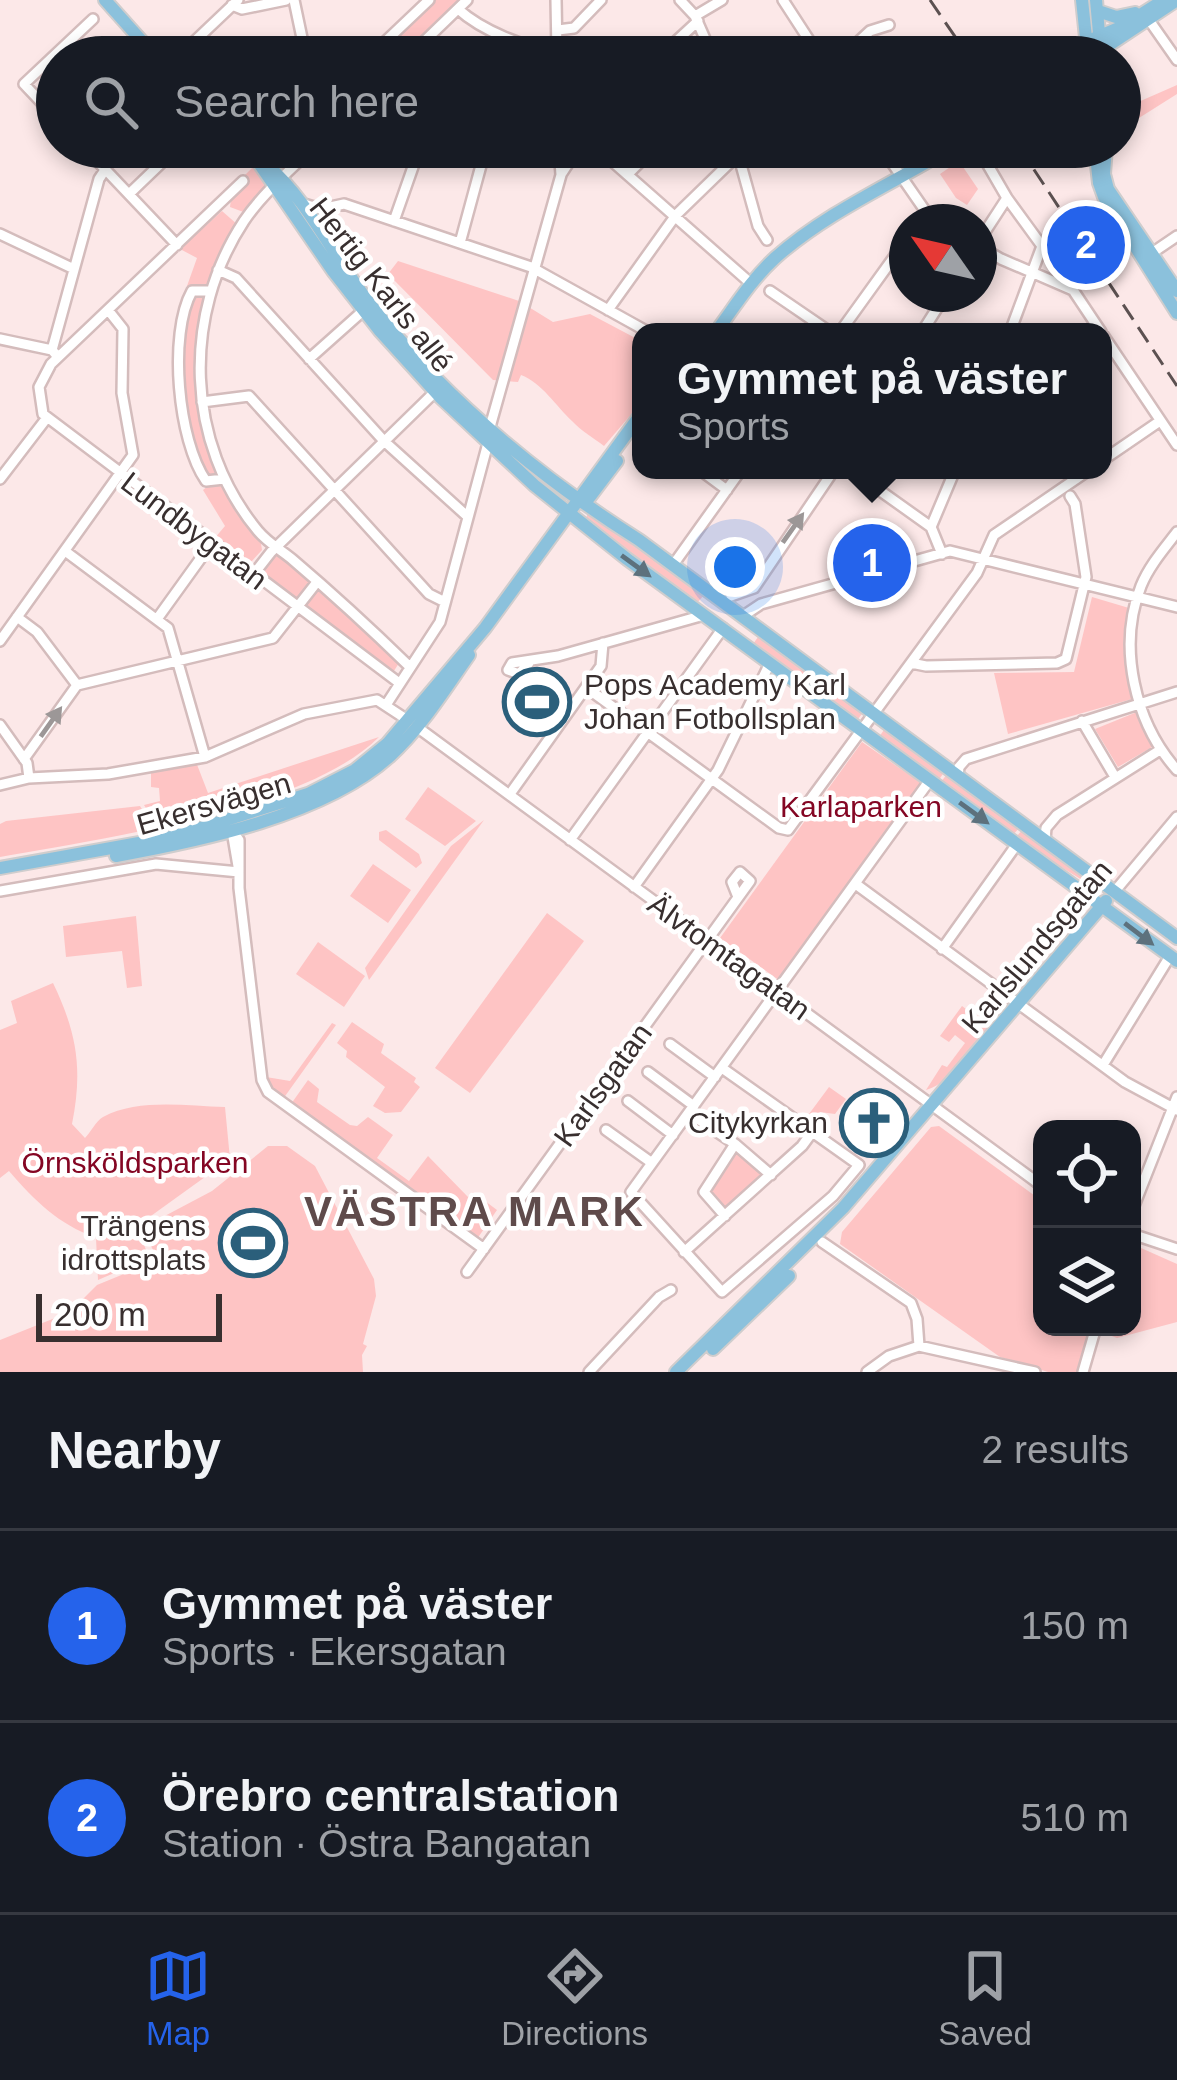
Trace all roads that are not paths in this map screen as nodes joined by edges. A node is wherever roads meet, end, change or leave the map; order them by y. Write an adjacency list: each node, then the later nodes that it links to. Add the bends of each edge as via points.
1 (290, 0): 12 (street, via 242,9); 23 (street)
2 (429, 0): 24 (street)
3 (556, 0): 19 (street)
4 (601, 0): 19 (street, via 574,28)
5 (680, 0): 16 (street)
6 (722, 0): 16 (street)
7 (783, 0): 30 (street)
8 (1082, 0): 32 (main road)
9 (1164, 0): 15 (main road)
10 (1177, 0): 15 (main road)
11 (108, 1): 21 (main road)
12 (235, 3): 22 (street)
13 (463, 4): 25 (street); 26 (street, via 475,22)
14 (1097, 5): 15 (main road, via 1116,16); 33 (main road)
15 (1149, 15): 34 (main road); 35 (street)
16 (697, 18): 28 (street); 29 (street)
17 (93, 19): 20 (street)
18 (890, 25): 31 (street)
19 (558, 30): 27 (street)
20 (75, 36)
21 (140, 36)
22 (200, 36)
23 (299, 36)
24 (391, 36)
25 (430, 36)
26 (509, 36)
27 (558, 36)
28 (679, 36)
29 (704, 36)
30 (806, 36)
31 (865, 36)
32 (1090, 36)
33 (1095, 36)
34 (1117, 36)
35 (1177, 60)
36 (36, 73): 37 (street, via 24,84)
37 (36, 97)
38 (156, 168): 61 (street)
39 (266, 168): 60 (main road, Hertig Karls allé)
40 (293, 168): 60 (street)
41 (413, 168): 70 (street)
42 (480, 168): 75 (street)
43 (561, 168): 58 (street)
44 (566, 168): 58 (street)
45 (621, 168): 57 (street)
46 (634, 168): 57 (street)
47 (724, 168): 68 (street)
48 (746, 168): 74 (street)
49 (896, 168): 56 (street)
50 (903, 168): 56 (main road)
51 (905, 168): 56 (main road)
52 (989, 168): 62 (street)
53 (1099, 168): 91 (main road, via 1103,194)
54 (1107, 168): 78 (main road, via 1108,189)
55 (106, 170): 61 (street); 80 (street)
56 (898, 171): 65 (street); 84 (main road, via 775,250); 94 (main road, via 773,260)
57 (628, 174): 68 (street)
58 (561, 175): 82 (street)
59 (243, 181): 63 (street)
60 (279, 182): 64 (main road, Hertig Karls allé); 69 (street); 88 (main road, Hertig Karls allé)
61 (129, 194): 76 (street)
62 (1006, 198): 67 (street); 83 (street, via 1042,249)
63 (221, 202): 69 (street); 76 (street)
64 (301, 202): 66 (street); 71 (main road, Hertig Karls allé)
65 (916, 204)
66 (321, 209): 70 (street, via 344,204); 71 (street)
67 (997, 213)
68 (676, 215): 84 (street); 90 (street)
69 (244, 220): 81 (street)
70 (394, 221): 75 (street)
71 (316, 226): 88 (main road, Hertig Karls allé)
72 (0, 234): 80 (street)
73 (1177, 236): 78 (street)
74 (767, 240)
75 (460, 243): 82 (street)
76 (176, 244): 89 (street)
77 (997, 253): 83 (street)
78 (1152, 253): 87 (main road)
79 (889, 264): 96 (street)
80 (74, 269): 101 (street)
81 (218, 270): 85 (street); 102 (street, via 236,278)
82 (536, 270): 90 (street); 108 (street)
83 (1033, 272): 97 (street); 98 (street, via 1073,290)
84 (747, 280): 93 (main road)
85 (211, 291): 104 (street, via 200,349); 120 (street, via 192,291 188,299 180,389 200,472 206,481)
86 (770, 291): 95 (street)
87 (1177, 291)
88 (367, 307): 102 (street); 103 (main road, Hertig Karls allé)
89 (108, 310): 101 (street); 118 (street, via 124,329 122,393 133,455)
90 (608, 310): 92 (street)
91 (1177, 313)
92 (632, 323)
93 (719, 323)
94 (720, 323)
95 (817, 323)
96 (846, 323)
97 (1013, 323)
98 (1094, 323)
99 (0, 339): 101 (street)
100 (1112, 350): 106 (street)
101 (55, 354): 105 (street, via 39,387)
102 (309, 359): 110 (street)
103 (438, 388): 108 (main road, Hertig Karls allé); 110 (street); 111 (main road, Hertig Karls allé)
104 (202, 401): 120 (street); 129 (street, via 249,396)
105 (46, 419): 116 (street); 118 (street, Lundbygatan)
106 (1160, 421): 112 (street); 114 (street)
107 (632, 427): 132 (main road)
108 (490, 428): 132 (main road, Hertig Karls allé)
109 (632, 436): 132 (main road)
110 (384, 441): 129 (street); 134 (street)
111 (488, 443): 113 (main road, Hertig Karls allé); 117 (street)
112 (1177, 445)
113 (500, 454): 117 (street); 133 (main road, Hertig Karls allé)
114 (1112, 454)
115 (0, 456): 116 (street)
116 (13, 461): 119 (street)
117 (484, 461): 134 (street)
118 (120, 475): 137 (street, Lundbygatan); 139 (street)
119 (0, 479)
120 (224, 479): 138 (street)
121 (713, 479): 130 (street)
122 (735, 479): 130 (street)
123 (828, 479): 146 (street, one-way to 123)
124 (863, 479): 128 (street)
125 (879, 479): 128 (street)
126 (952, 479): 135 (street)
127 (1075, 479): 141 (street, via 994,535)
128 (874, 487): 135 (street)
129 (334, 490): 138 (street); 150 (street)
130 (728, 490): 142 (street)
131 (1070, 496): 145 (street)
132 (581, 502): 133 (main road, Ekersvägen); 142 (main road, Hertig Karls allé)
133 (570, 514): 154 (main road, Hertig Karls allé, one-way to 154); 174 (main road, Ekersvägen)
134 (468, 517): 150 (street)
135 (931, 527): 140 (street)
136 (1177, 532): 149 (street)
137 (211, 544): 143 (street, Lundbygatan); 156 (street)
138 (276, 547): 143 (street); 144 (street)
139 (65, 551): 155 (street); 156 (street)
140 (942, 554): 141 (street); 151 (street)
141 (984, 558): 145 (street); 164 (street)
142 (673, 565): 147 (main road, Hertig Karls allé)
143 (253, 574): 153 (street, Lundbygatan)
144 (317, 582): 153 (street); 165 (street)
145 (1084, 584): 149 (street); 164 (street, via 1063,663)
146 (754, 587): 148 (street); 151 (street)
147 (711, 593): 154 (main road); 157 (main road, Hertig Karls allé)
148 (731, 596)
149 (1138, 597): 152 (street); 170 (street, via 1131,658)
150 (445, 602): 165 (street)
151 (767, 603): 157 (street)
152 (1177, 607)
153 (297, 609): 161 (street, via 273,638); 166 (street, Lundbygatan)
154 (700, 612): 158 (main road, Hertig Karls allé); 160 (street)
155 (17, 617): 159 (street); 167 (street)
156 (157, 619): 161 (street)
157 (748, 620): 158 (main road, via 741,634); 172 (main road, Hertig Karls allé)
158 (727, 631): 163 (main road, Hertig Karls allé); 177 (street)
159 (0, 641)
160 (603, 643): 162 (street); 168 (street, via 603,662)
161 (179, 661): 167 (street); 179 (street)
162 (529, 663)
163 (770, 663): 176 (main road, Hertig Karls allé); 185 (street)
164 (911, 663): 172 (street)
165 (409, 666): 166 (street)
166 (398, 682): 171 (street)
167 (77, 685): 180 (street, one-way to 167)
168 (587, 688): 177 (street); 188 (street)
169 (1177, 692): 170 (street)
170 (1140, 704): 173 (street); 178 (street)
171 (386, 705): 174 (street, Älvtomtagatan); 179 (street, via 304,714)
172 (874, 714): 176 (street); 182 (main road, Hertig Karls allé)
173 (1082, 721): 182 (street, via 966,759); 183 (street)
174 (411, 723): 188 (street, Älvtomtagatan); 190 (main road, Ekersvägen, via 372,771 293,810)
175 (0, 725): 180 (street)
176 (862, 730): 185 (street, via 788,830); 186 (main road, Hertig Karls allé)
177 (647, 733): 185 (street); 191 (street)
178 (1160, 750): 181 (street); 183 (street)
179 (205, 757): 184 (street)
180 (24, 759): 184 (street)
181 (1177, 770)
182 (958, 776): 192 (main road, Hertig Karls allé)
183 (1115, 777): 192 (street, via 1058,815)
184 (29, 778): 187 (street)
185 (712, 778): 199 (street)
186 (930, 780): 193 (main road, Hertig Karls allé, one-way to 193); 198 (street)
187 (0, 785)
188 (511, 794): 191 (street, Älvtomtagatan)
189 (1177, 817): 202 (street, Karlslundsgatan)
190 (231, 826): 194 (main road, Ekersvägen); 197 (street)
191 (571, 840): 199 (street, Älvtomtagatan)
192 (1045, 840): 202 (main road, Hertig Karls allé)
193 (1017, 844): 201 (main road, Hertig Karls allé); 207 (street)
194 (154, 851): 195 (main road, Ekersvägen); 197 (street)
195 (139, 854): 196 (main road, Ekersvägen); 200 (street)
196 (0, 872)
197 (239, 872): 231 (street, via 268,1092)
198 (857, 885): 207 (street); 209 (street)
199 (634, 887): 206 (street, Älvtomtagatan)
200 (0, 891)
201 (1086, 894): 202 (main road); 204 (main road, Hertig Karls allé)
202 (1121, 895): 204 (main road, Karlslundsgatan); 205 (main road, Hertig Karls allé)
203 (738, 897): 206 (street, Karlsgatan)
204 (1102, 906): 208 (main road, Hertig Karls allé, one-way to 208); 210 (main road, Karlslundsgatan)
205 (1177, 938)
206 (706, 940): 209 (street, Älvtomtagatan); 231 (street, Karlsgatan)
207 (942, 949): 210 (street)
208 (1173, 958): 212 (street)
209 (778, 993): 214 (street); 217 (street, Älvtomtagatan)
210 (1020, 1005): 212 (street); 217 (main road, Karlslundsgatan)
211 (670, 1044): 214 (street)
212 (1103, 1065): 216 (street)
213 (648, 1072): 218 (street)
214 (719, 1073): 218 (street); 220 (street)
215 (628, 1101): 221 (street)
216 (1176, 1105): 226 (street)
217 (933, 1107): 225 (street, Älvtomtagatan); 230 (main road, Karlslundsgatan)
218 (692, 1110): 221 (street); 222 (street)
219 (606, 1130): 223 (street)
220 (813, 1131): 224 (street); 228 (street, via 859,1165)
221 (673, 1135): 223 (street)
222 (735, 1144): 224 (street); 227 (street, via 704,1192)
223 (652, 1163): 233 (street, via 631,1192)
224 (771, 1175): 227 (street)
225 (1033, 1179)
226 (1141, 1189)
227 (724, 1216): 233 (street)
228 (802, 1224): 230 (street); 233 (street, via 727,1291 714,1288)
229 (1141, 1237): 232 (street)
230 (819, 1239): 237 (street, via 911,1303); 239 (main road, Karlslundsgatan); 240 (main road, Karlslundsgatan)
231 (484, 1249): 234 (street, Karlsgatan)
232 (1177, 1249)
233 (684, 1252)
234 (467, 1272)
235 (671, 1290): 238 (street)
236 (1093, 1336): 243 (street)
237 (919, 1346): 241 (street); 242 (street)
238 (589, 1372)
239 (676, 1372)
240 (688, 1372)
241 (867, 1372)
242 (1035, 1372)
243 (1083, 1372)

